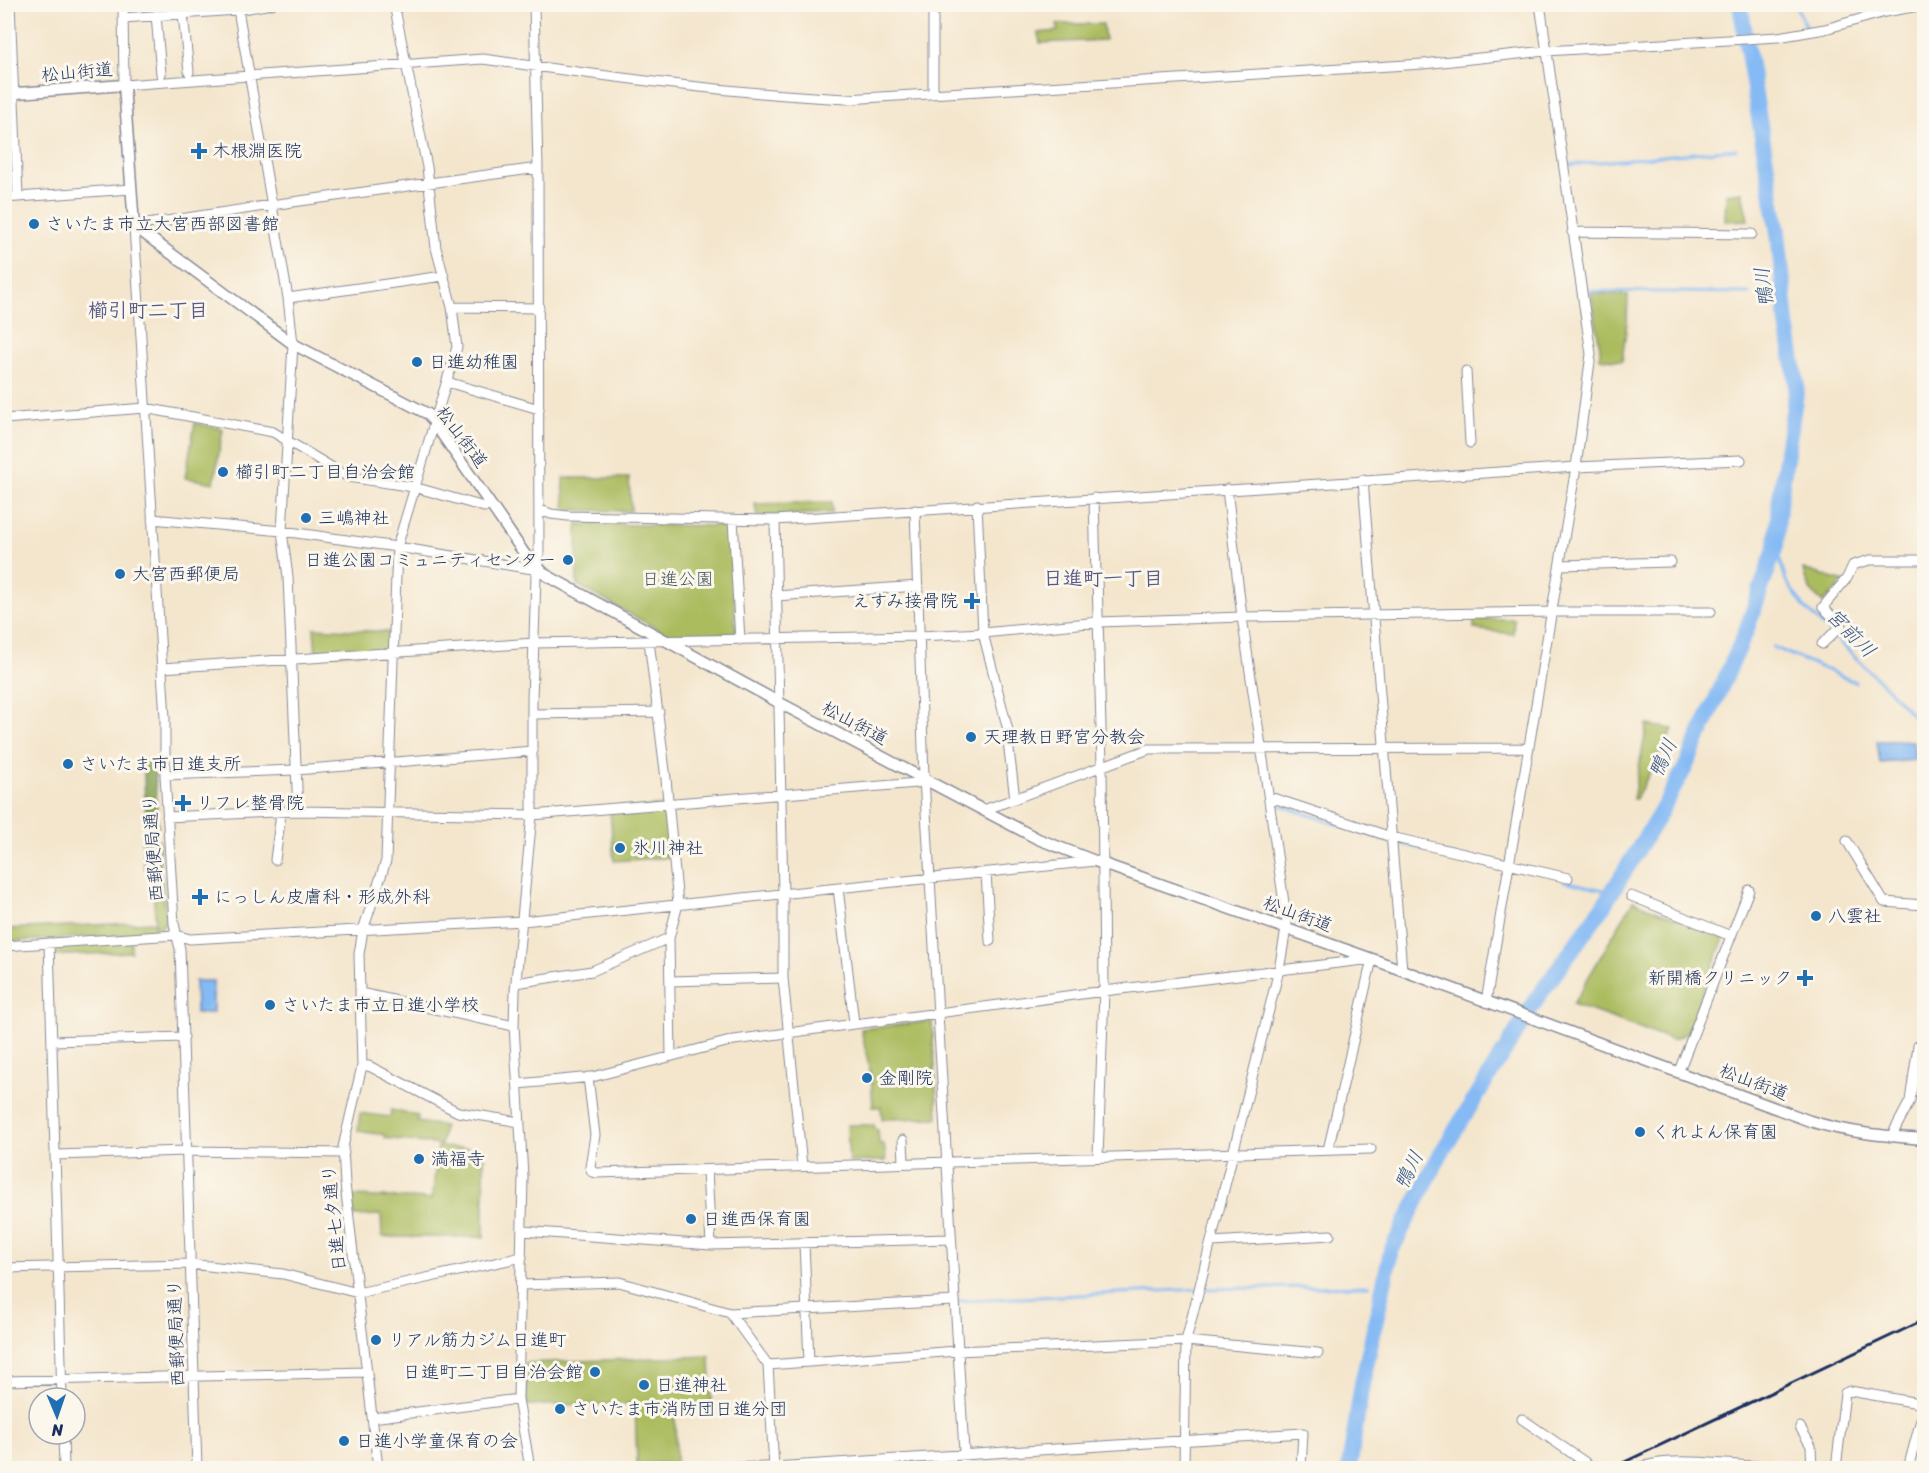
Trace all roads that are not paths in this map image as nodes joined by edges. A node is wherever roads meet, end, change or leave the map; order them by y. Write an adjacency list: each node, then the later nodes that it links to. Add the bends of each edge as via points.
1 (10, 4): 22 (street)
2 (123, 4): 13 (street)
3 (272, 4): 9 (street)
4 (394, 4): 15 (street, 日進七夕通り)
5 (534, 4): 16 (street)
6 (944, 4): 21 (street, via 933,13)
7 (1540, 4): 14 (street)
8 (1924, 5): 10 (street)
9 (237, 7): 11 (street); 19 (street)
10 (1884, 8): 14 (street, via 1825,29 1778,37)
11 (183, 14): 12 (street); 17 (street)
12 (156, 15): 13 (street); 18 (street)
13 (123, 18): 20 (street)
14 (1546, 51): 21 (street, via 1432,63); 30 (street)
15 (406, 64): 16 (street, via 483,60); 19 (street); 24 (street, 日進七夕通り)
16 (536, 68): 21 (street, via 780,96 847,99); 23 (street)
17 (189, 72)
18 (161, 74)
19 (248, 76): 20 (street); 28 (street)
20 (124, 85): 22 (main road, 松山街道); 25 (main road, 松山街道)
21 (933, 93)
22 (9, 94): 26 (street)
23 (538, 168): 24 (street); 35 (street)
24 (429, 183): 28 (street); 32 (street, 日進七夕通り)
25 (131, 189): 26 (street); 29 (main road, 松山街道)
26 (18, 197): 27 (street)
27 (4, 198)
28 (271, 205): 29 (street); 33 (street)
29 (134, 226): 36 (main road, 松山街道); 39 (street, 西郵便局通り)
30 (1572, 232): 31 (street); 46 (street, via 1591,354)
31 (1752, 234)
32 (443, 276): 33 (street); 34 (street, 日進七夕通り)
33 (288, 298): 36 (street)
34 (452, 307): 35 (street); 38 (street, 日進七夕通り, via 457,347)
35 (539, 308): 40 (street)
36 (293, 344): 42 (main road, 松山街道, via 422,410); 43 (street)
37 (1466, 371): 44 (street)
38 (447, 382): 40 (street); 42 (street, 日進七夕通り)
39 (145, 408): 41 (street); 43 (street, via 273,432); 55 (street, 西郵便局通り)
40 (539, 409): 53 (street)
41 (4, 419)
42 (434, 420): 48 (street, 日進七夕通り); 51 (main road, 松山街道)
43 (287, 440): 48 (street, via 348,477); 58 (street)
44 (1470, 442)
45 (1741, 460): 46 (street)
46 (1576, 467): 47 (street); 62 (street)
47 (1363, 480): 49 (street); 68 (street)
48 (414, 487): 51 (street); 59 (street, 日進七夕通り)
49 (1227, 489): 50 (street); 69 (street)
50 (1094, 498): 52 (street); 70 (street)
51 (492, 506): 63 (main road, 松山街道)
52 (978, 506): 54 (street); 71 (street)
53 (540, 510): 56 (street, via 568,516); 63 (street)
54 (915, 510): 57 (street); 64 (street)
55 (152, 519): 58 (street); 81 (street, 西郵便局通り)
56 (733, 519): 57 (street); 75 (street)
57 (775, 519): 65 (street)
58 (282, 531): 59 (street); 80 (street)
59 (397, 547): 63 (street); 79 (street, 日進七夕通り)
60 (1924, 560): 78 (street, via 1870,560 1853,565 1823,608 1841,626)
61 (1671, 562): 62 (street)
62 (1560, 565): 66 (street)
63 (539, 570): 74 (main road, 松山街道); 77 (street)
64 (918, 586): 65 (street); 72 (street)
65 (776, 596): 73 (street)
66 (1552, 612): 67 (street); 68 (street); 85 (street)
67 (1711, 612)
68 (1374, 616): 69 (street); 86 (street)
69 (1242, 617): 70 (street); 87 (street)
70 (1099, 622): 71 (street); 90 (street)
71 (983, 633): 72 (street); 96 (street, via 1009,734)
72 (919, 636): 73 (street); 93 (street)
73 (777, 639): 75 (street); 82 (street)
74 (668, 640): 75 (street); 76 (street); 82 (main road, 松山街道)
75 (740, 640)
76 (649, 641): 77 (street); 83 (street)
77 (534, 643): 79 (street); 84 (street)
78 (1822, 644)
79 (391, 653): 80 (street); 89 (street, 日進七夕通り)
80 (291, 660): 81 (street); 91 (street)
81 (162, 668): 92 (street, 西郵便局通り)
82 (778, 702): 93 (main road, 松山街道); 94 (street)
83 (659, 712): 84 (street); 97 (street)
84 (534, 714): 88 (street)
85 (1529, 747): 86 (street); 108 (street)
86 (1384, 748): 87 (street); 104 (street)
87 (1262, 749): 90 (street, via 1149,749); 95 (street)
88 (533, 751): 89 (street); 102 (street)
89 (389, 762): 91 (street); 100 (street, 日進七夕通り)
90 (1102, 766): 96 (street); 107 (street)
91 (296, 770): 92 (street); 99 (street)
92 (165, 775): 103 (street, 西郵便局通り)
93 (924, 778): 94 (street, via 917,783); 98 (main road, 松山街道); 110 (street)
94 (780, 795): 97 (street); 114 (street)
95 (1270, 797): 104 (street); 119 (street)
96 (1015, 799): 98 (street)
97 (668, 804): 102 (street); 116 (street)
98 (984, 810): 107 (main road, 松山街道, via 1038,839)
99 (298, 811): 100 (street); 101 (street)
100 (388, 812): 102 (street); 120 (street, 日進七夕通り, via 386,861)
101 (281, 813): 103 (street); 106 (street)
102 (532, 815): 118 (street)
103 (167, 817): 121 (street, 西郵便局通り)
104 (1391, 837): 108 (street); 129 (street)
105 (1847, 841): 117 (street, via 1884,902)
106 (275, 860)
107 (1099, 862): 109 (street); 119 (main road, 松山街道); 133 (street)
108 (1509, 865): 111 (street); 135 (street)
109 (986, 872): 110 (street); 124 (street)
110 (930, 878): 112 (street); 136 (street)
111 (1568, 878)
112 (838, 888): 114 (street); 137 (street)
113 (1749, 890): 122 (street)
114 (783, 894): 116 (street); 130 (street)
115 (1631, 896): 122 (street)
116 (678, 904): 118 (street); 123 (street)
117 (1924, 905)
118 (523, 921): 120 (street); 132 (street)
119 (1286, 928): 127 (main road, 松山街道); 128 (street)
120 (363, 930): 121 (street, via 190,939); 134 (street, 日進七夕通り)
121 (176, 935): 125 (street); 140 (street, 西郵便局通り)
122 (1731, 936): 145 (street)
123 (669, 938): 131 (street); 132 (street, via 592,971)
124 (990, 941)
125 (49, 943): 126 (street); 141 (street)
126 (4, 946)
127 (1372, 959): 128 (street); 129 (main road, 松山街道); 152 (street)
128 (1279, 970): 133 (street); 156 (street)
129 (1402, 970): 135 (main road, 松山街道)
130 (783, 978): 131 (street); 139 (street)
131 (670, 981): 143 (street)
132 (516, 983): 138 (street)
133 (1104, 991): 136 (street); 158 (street)
134 (360, 993): 138 (street); 144 (street, 日進七夕通り)
135 (1486, 1002): 145 (main road, 松山街道)
136 (937, 1013): 137 (street); 159 (street)
137 (854, 1023): 139 (street)
138 (514, 1026): 147 (street)
139 (787, 1033): 143 (street, via 734,1040); 161 (street)
140 (184, 1037): 141 (street); 154 (street, 西郵便局通り)
141 (52, 1041): 157 (street)
142 (1924, 1046): 149 (street, via 1918,1046 1910,1101)
143 (671, 1056): 146 (street)
144 (362, 1066): 148 (street, via 459,1112); 155 (street, 日進七夕通り)
145 (1679, 1071): 149 (main road, 松山街道, via 1829,1127)
146 (588, 1077): 147 (street); 162 (street, via 596,1135 592,1172)
147 (518, 1084): 148 (street)
148 (520, 1122): 163 (street)
149 (1891, 1137): 150 (main road, 松山街道)
150 (1924, 1139)
151 (903, 1140): 160 (street)
152 (1328, 1149): 153 (street); 156 (street)
153 (1371, 1149)
154 (186, 1151): 155 (street); 157 (street); 170 (street, 西郵便局通り)
155 (344, 1153): 174 (street, 日進七夕通り)
156 (1234, 1154): 158 (street); 166 (street)
157 (55, 1155): 171 (street)
158 (1098, 1157): 159 (street)
159 (946, 1161): 160 (street); 165 (street)
160 (904, 1162): 161 (street)
161 (802, 1166): 162 (street)
162 (707, 1170): 168 (street)
163 (523, 1230): 168 (street); 169 (street)
164 (1330, 1235): 166 (street)
165 (950, 1239): 167 (street); 175 (street)
166 (1212, 1242): 178 (street)
167 (804, 1243): 168 (street); 176 (street)
168 (711, 1245)
169 (522, 1257): 173 (street); 174 (street)
170 (190, 1264): 171 (street); 174 (street, via 283,1274); 184 (street, 西郵便局通り)
171 (58, 1267): 172 (street); 185 (street)
172 (4, 1268)
173 (521, 1285): 177 (street, via 619,1282); 188 (street)
174 (358, 1293): 183 (street, 日進七夕通り)
175 (954, 1301): 176 (street); 179 (street)
176 (807, 1309): 177 (street); 181 (street)
177 (730, 1313): 182 (street)
178 (1186, 1341): 179 (street); 180 (street); 193 (street)
179 (957, 1351): 181 (street); 195 (street)
180 (1318, 1353)
181 (809, 1362): 182 (street)
182 (768, 1365): 205 (street)
183 (366, 1372): 184 (street); 190 (street, 日進七夕通り)
184 (194, 1377): 185 (street); 199 (street, 西郵便局通り)
185 (62, 1379): 186 (street); 187 (street)
186 (4, 1381)
187 (62, 1386)
188 (518, 1399): 190 (street); 202 (street)
189 (1924, 1404): 196 (street); 213 (street, via 1850,1391 1845,1394)
190 (372, 1418): 200 (street, 日進七夕通り)
191 (1522, 1419): 209 (street)
192 (1800, 1427): 212 (street, via 1811,1446)
193 (1185, 1440): 195 (street); 207 (street); 208 (street, via 1303,1433)
194 (63, 1446): 198 (street)
195 (964, 1454): 205 (street); 206 (street)
196 (1910, 1461)
197 (1703, 1466): 210 (street, via 1667,1462); 211 (street)
198 (64, 1468)
199 (197, 1468)
200 (378, 1468)
201 (519, 1468): 202 (street)
202 (530, 1468): 203 (street)
203 (671, 1468): 204 (street)
204 (700, 1468): 205 (street)
205 (774, 1468)
206 (965, 1468)
207 (1184, 1468)
208 (1301, 1468)
209 (1592, 1468)
210 (1640, 1468)
211 (1757, 1468)
212 (1812, 1468)
213 (1836, 1468)

